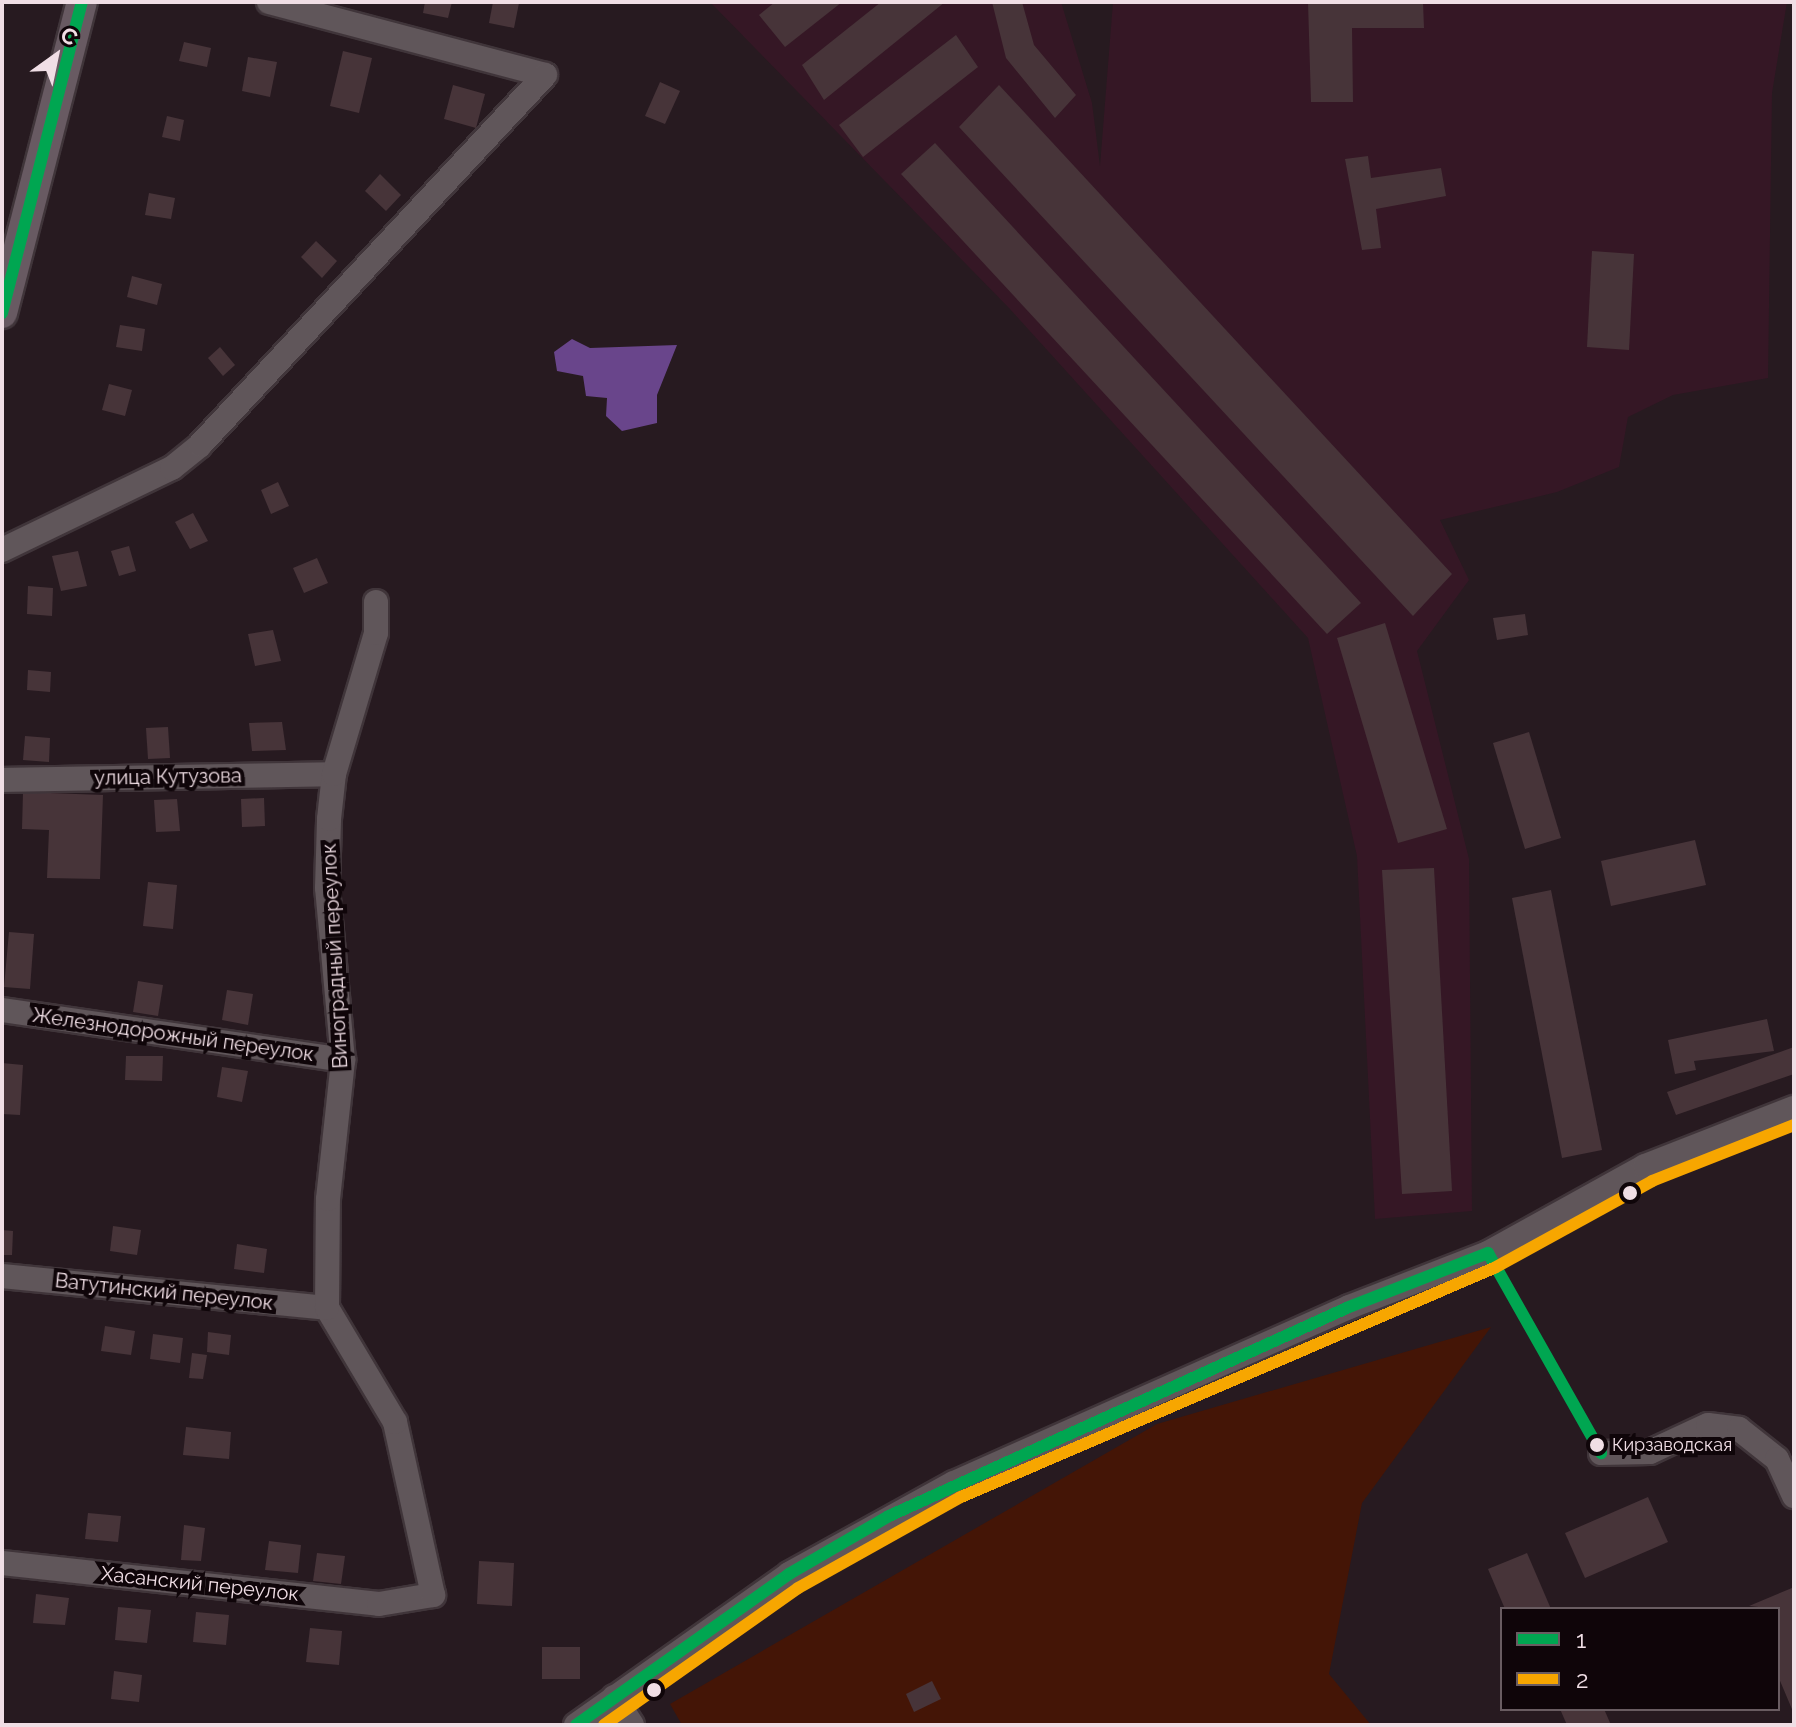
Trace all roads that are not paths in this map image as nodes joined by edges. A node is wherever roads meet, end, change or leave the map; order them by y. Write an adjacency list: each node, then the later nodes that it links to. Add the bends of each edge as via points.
1 (82, 2): 3 (main road)
2 (269, 2): 4 (street, via 545,75 200,445 172,468)
3 (2, 313)
4 (2, 550)
5 (376, 602): 6 (street, Виноградный переулок, via 376,633)
6 (334, 774): 7 (street, улица Кутузова); 9 (street, Виноградный переулок, via 327,888)
7 (2, 780)
8 (2, 1010): 9 (street, Железнодорожный переулок)
9 (343, 1060): 12 (street, Виноградный переулок, via 328,1199)
10 (1794, 1108): 16 (street, via 1645,1166 1488,1253 1349,1307 954,1483 789,1574)
11 (2, 1276): 12 (street, Ватутинский переулок)
12 (327, 1308): 15 (street, Хасанский переулок, via 395,1422 433,1595 379,1604)
13 (1601, 1453): 14 (street, via 1650,1452 1708,1425 1739,1429 1777,1459)
14 (1794, 1496)
15 (2, 1563)
16 (614, 1697): 17 (street); 18 (street)
17 (576, 1725)
18 (632, 1725)

